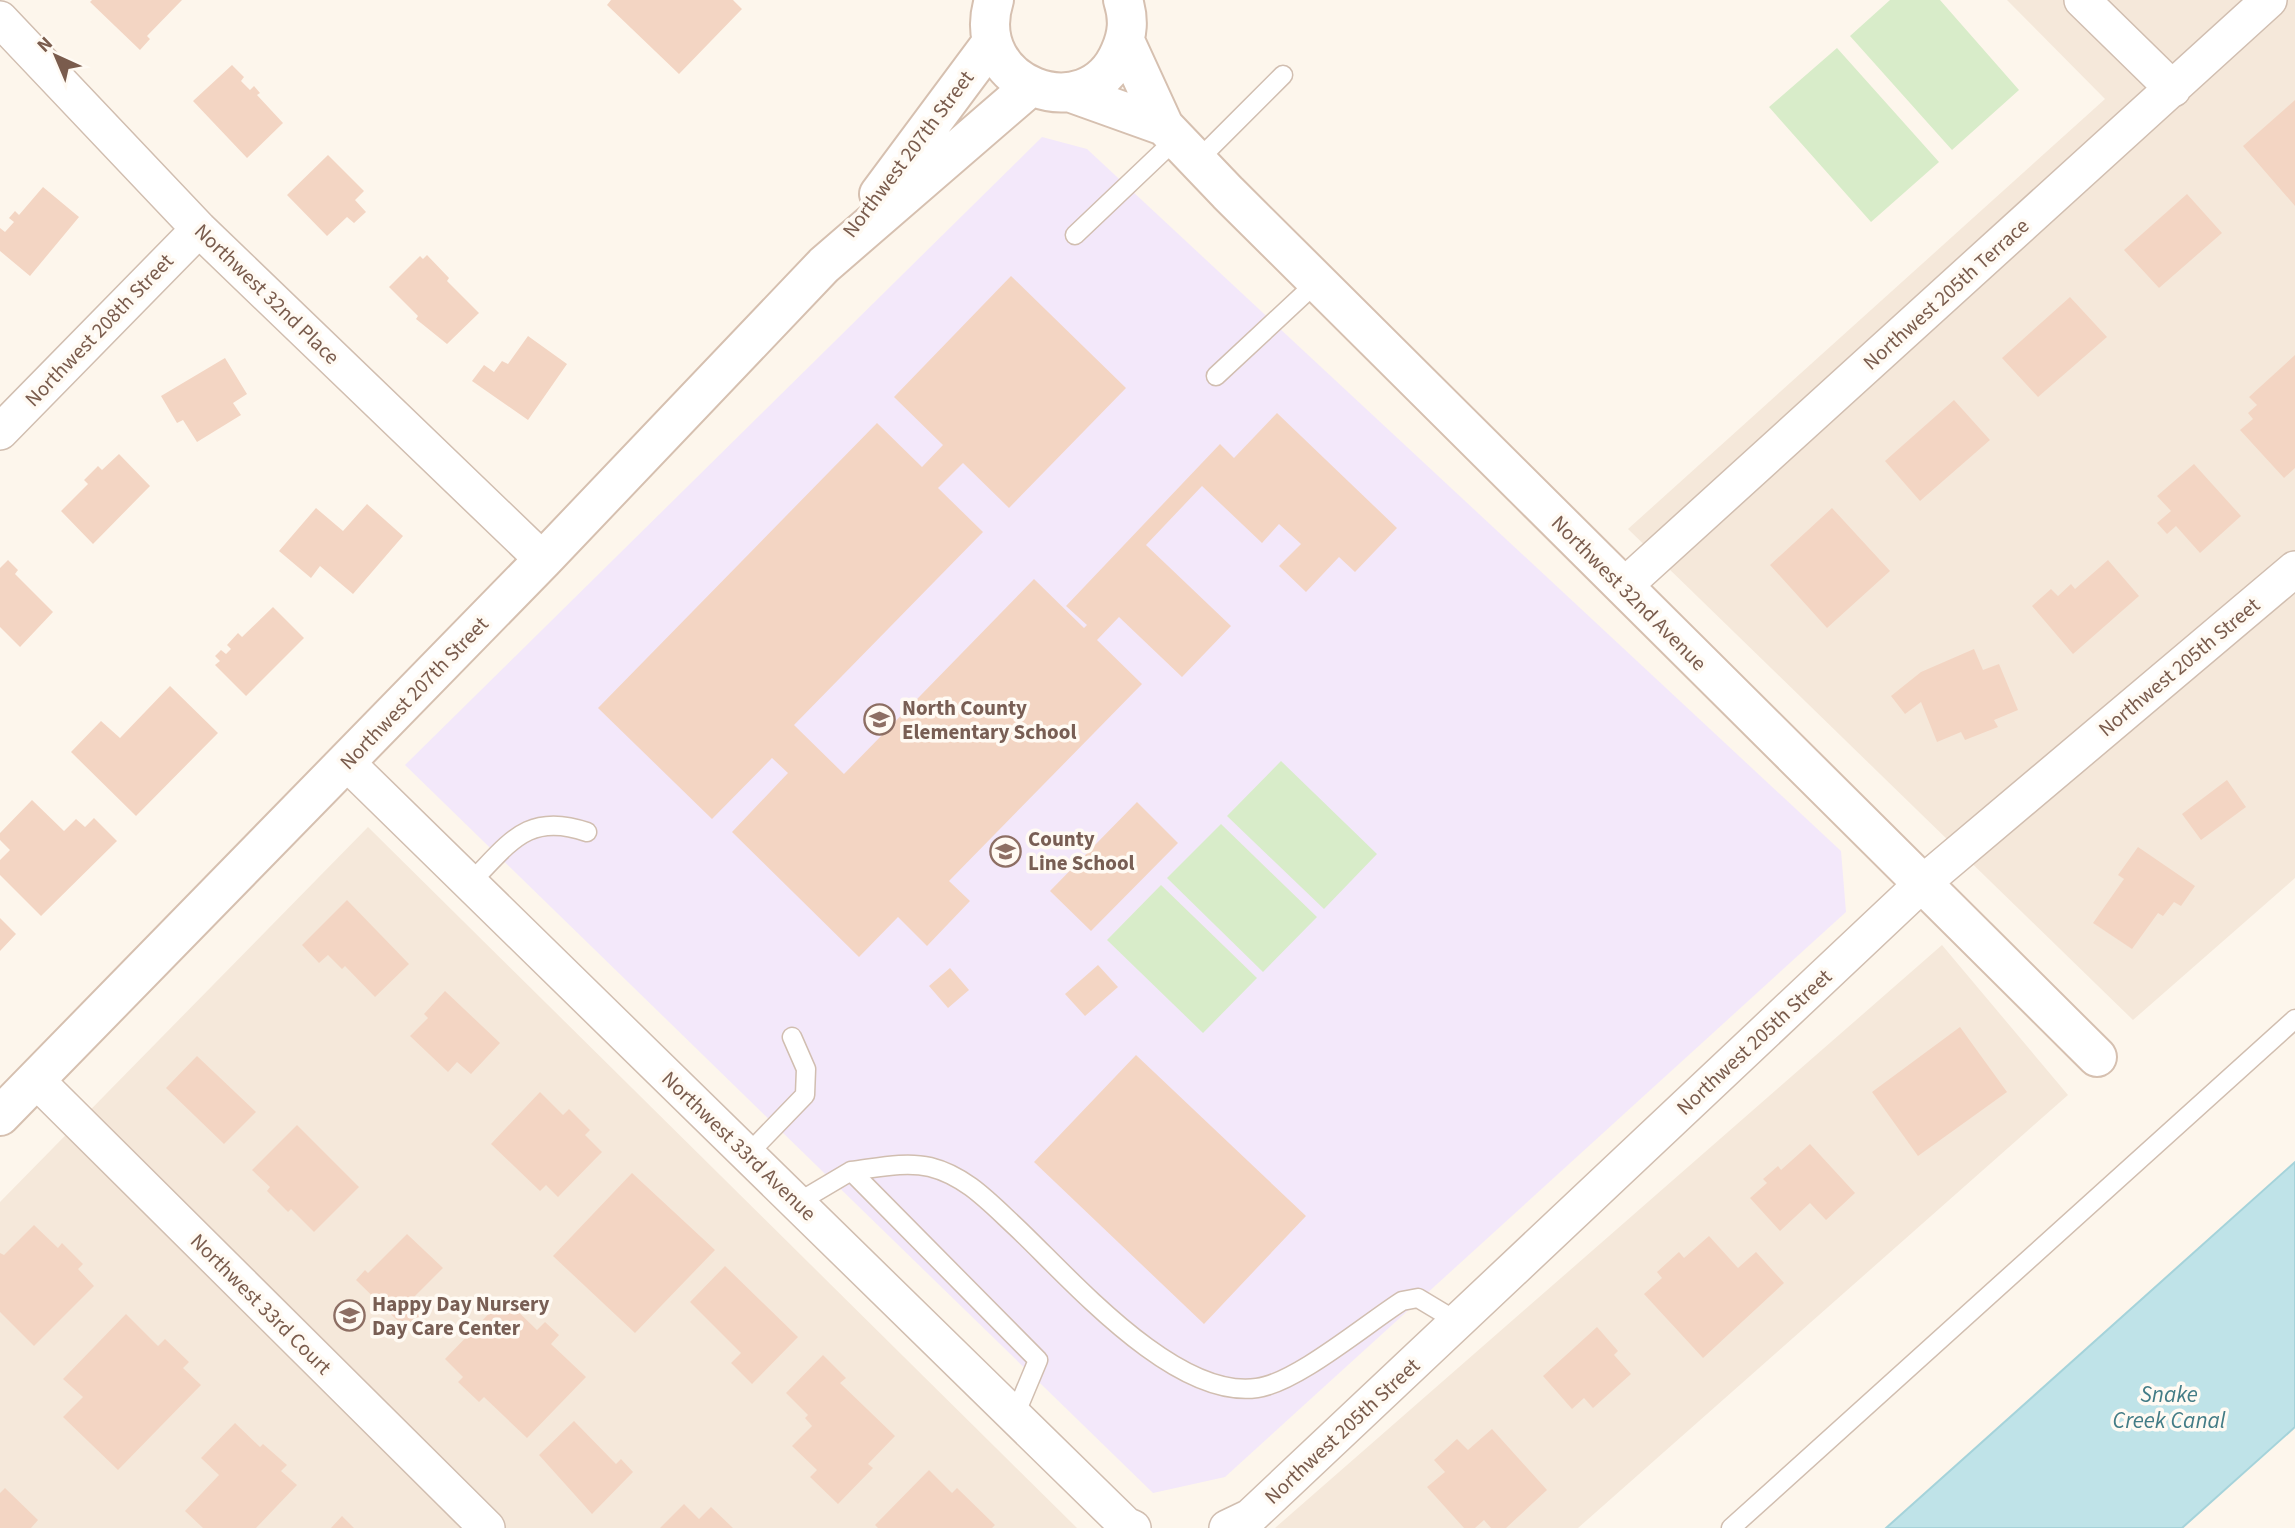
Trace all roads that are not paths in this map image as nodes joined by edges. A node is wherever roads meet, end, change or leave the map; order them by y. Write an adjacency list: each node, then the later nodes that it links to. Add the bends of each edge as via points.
1 (1123, 0): 6 (street)
2 (2082, 0): 9 (street)
3 (2269, 0): 9 (street, Northwest 205th Terrace)
4 (990, 14): 8 (street, via 1006,69); 14 (street, Northwest 207th Street)
5 (0, 19): 12 (street, Northwest 32nd Place)
6 (1125, 41): 10 (street, via 1104,75); 11 (street, Northwest 32nd Avenue)
7 (1283, 75): 11 (lane)
8 (1030, 87): 10 (street, Northwest 32nd Avenue); 14 (street, Northwest 207th Street)
9 (2173, 89): 20 (street, Northwest 205th Terrace)
10 (1069, 92): 11 (street, Northwest 32nd Avenue)
11 (1179, 142): 13 (lane); 15 (street, Northwest 32nd Avenue)
12 (199, 229): 17 (street, Northwest 208th Street); 18 (street, Northwest 32nd Place)
13 (1075, 235)
14 (824, 265): 18 (street, Northwest 207th Street)
15 (1317, 282): 16 (lane); 20 (street, Northwest 32nd Avenue)
16 (1216, 376)
17 (0, 432)
18 (543, 560): 21 (street, Northwest 207th Street)
19 (2295, 569): 23 (street, Northwest 205th Street)
20 (1623, 587): 23 (street, Northwest 32nd Avenue)
21 (346, 762): 24 (street, Northwest 33rd Avenue); 28 (street, Northwest 207th Street)
22 (587, 832): 24 (lane, via 566,824 541,824 516,838)
23 (1924, 882): 27 (street, Northwest 32nd Avenue); 33 (street, Northwest 205th Street)
24 (470, 883): 30 (street, Northwest 33rd Avenue)
25 (2295, 1019): 38 (lane)
26 (792, 1037): 30 (lane, via 806,1069 805,1095)
27 (2097, 1057)
28 (36, 1080): 29 (street, Northwest 207th Street); 35 (street, Northwest 33rd Court)
29 (0, 1116)
30 (748, 1154): 32 (street, Northwest 33rd Avenue)
31 (851, 1171): 32 (lane); 33 (lane, via 899,1165 929,1167 975,1188 1125,1331 1178,1367 1223,1389 1259,1388 1301,1370 1402,1301 1418,1298); 34 (lane, via 1038,1360)
32 (797, 1203): 34 (street, Northwest 33rd Avenue)
33 (1458, 1322): 37 (street, Northwest 205th Street, via 1250,1517)
34 (1015, 1415): 36 (street, Northwest 33rd Avenue)
35 (487, 1528)
36 (1133, 1528)
37 (1227, 1528)
38 (1731, 1528)

